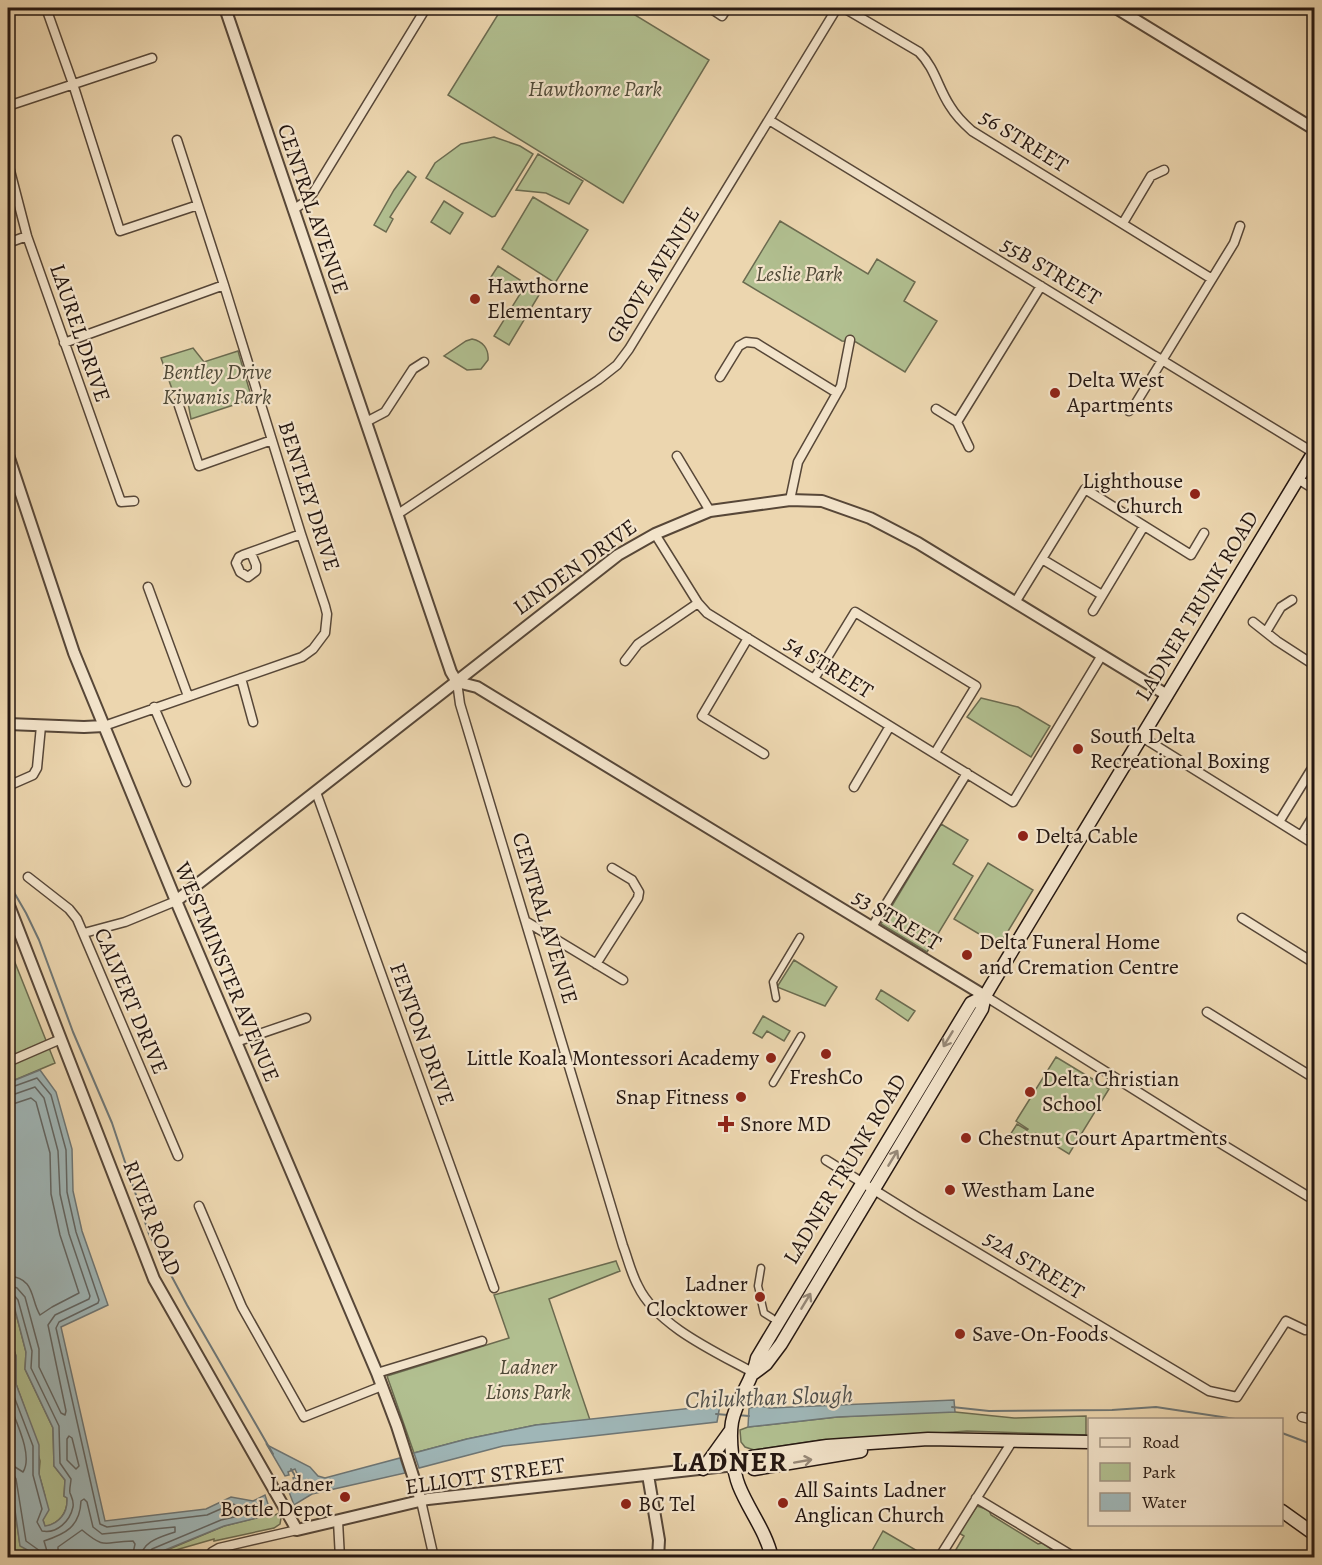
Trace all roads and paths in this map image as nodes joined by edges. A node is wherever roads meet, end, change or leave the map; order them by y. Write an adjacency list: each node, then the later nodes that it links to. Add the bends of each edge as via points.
1 (46, 8): 10 (street)
2 (225, 8): 18 (street, CENTRAL AVENUE)
3 (426, 8): 18 (street, via 313,193)
4 (710, 8): 5 (street, via 722,16)
5 (727, 8)
6 (837, 8): 12 (street, GROVE AVENUE)
7 (844, 8): 19 (street, 56 STREET, via 919,52 929,63 948,104 972,131)
8 (1116, 8): 13 (street)
9 (152, 58): 10 (street)
10 (73, 84): 11 (street); 17 (street, via 120,231)
11 (8, 106)
12 (769, 120): 25 (street, 55B STREET); 47 (street, GROVE AVENUE, via 617,365)
13 (1314, 129)
14 (177, 140): 17 (street, BENTLEY DRIVE)
15 (8, 163): 21 (street, LAUREL DRIVE)
16 (1164, 170): 19 (street, via 1151,176)
17 (198, 205): 24 (street, BENTLEY DRIVE)
18 (293, 210): 35 (street, CENTRAL AVENUE)
19 (1123, 223): 23 (street, 56 STREET)
20 (1240, 226): 23 (street)
21 (27, 236): 22 (street); 27 (street, LAUREL DRIVE)
22 (8, 243)
23 (1212, 279): 28 (street)
24 (224, 285): 27 (street); 37 (street, BENTLEY DRIVE)
25 (1041, 286): 28 (street, 55B STREET); 36 (street)
26 (850, 340): 31 (street)
27 (64, 343): 45 (street, LAUREL DRIVE, via 121,502)
28 (1162, 360): 34 (street); 39 (street, 55B STREET)
29 (424, 362): 35 (street, via 413,369 385,412)
30 (720, 377): 31 (street, via 739,346 756,343)
31 (837, 393): 44 (street, via 798,462)
32 (178, 403): 37 (street, via 200,465)
33 (936, 409): 36 (street)
34 (1129, 411)
35 (366, 422): 47 (street, CENTRAL AVENUE)
36 (957, 422): 38 (street)
37 (272, 440): 50 (street, BENTLEY DRIVE)
38 (969, 447)
39 (1314, 453): 42 (main road, LADNER TRUNK ROAD)
40 (8, 455): 75 (street, WESTMINSTER AVENUE, via 74,653)
41 (677, 456): 46 (street)
42 (1298, 479): 43 (street); 69 (main road, LADNER TRUNK ROAD)
43 (1314, 489)
44 (790, 500): 46 (street, LINDEN DRIVE); 57 (street, LINDEN DRIVE, via 822,501 870,518)
45 (134, 501)
46 (710, 511): 51 (street, LINDEN DRIVE)
47 (398, 514): 68 (street, CENTRAL AVENUE)
48 (1144, 526): 49 (street, via 1191,555); 53 (street, via 1085,489); 55 (street)
49 (1204, 533)
50 (301, 534): 52 (street); 66 (street, BENTLEY DRIVE, via 327,614 325,633 307,654)
51 (655, 534): 58 (street, 54 STREET); 68 (street, LINDEN DRIVE, via 618,555)
52 (251, 553)
53 (1042, 559): 55 (street); 57 (street)
54 (148, 587): 70 (street)
55 (1102, 595): 59 (street)
56 (1292, 600): 61 (street, via 1281,607)
57 (1016, 601): 63 (street, LINDEN DRIVE)
58 (698, 603): 62 (street, 54 STREET, via 707,613); 64 (street, via 638,644)
59 (1093, 610)
60 (1253, 622): 61 (street)
61 (1266, 632): 65 (street)
62 (748, 638): 67 (street, 54 STREET); 79 (street, via 702,716)
63 (1102, 656): 69 (street, LINDEN DRIVE); 81 (street, 54 STREET, via 1013,802)
64 (625, 661)
65 (1314, 665)
66 (241, 678): 70 (street, BENTLEY DRIVE); 72 (street)
67 (814, 679): 76 (street, 54 STREET); 78 (street, via 855,612 976,686)
68 (456, 682): 85 (street, LINDEN DRIVE); 95 (street, CENTRAL AVENUE); 96 (street, 53 STREET, via 477,687)
69 (1167, 695): 77 (main road, LADNER TRUNK ROAD)
70 (188, 696): 71 (street, BENTLEY DRIVE)
71 (154, 707): 75 (street, BENTLEY DRIVE); 82 (street)
72 (254, 722)
73 (8, 724): 74 (street)
74 (41, 726): 75 (street); 83 (street, via 37,768 33,775)
75 (104, 726): 92 (street, WESTMINSTER AVENUE)
76 (890, 726): 78 (street, 54 STREET); 84 (street)
77 (1142, 737): 87 (street); 102 (main road, LADNER TRUNK ROAD)
78 (935, 753): 81 (street, 54 STREET)
79 (764, 754)
80 (1311, 770): 87 (street)
81 (967, 773): 96 (street)
82 (186, 782)
83 (8, 786)
84 (854, 787)
85 (316, 792): 92 (street, LINDEN DRIVE); 118 (street, FENTON DRIVE)
86 (1314, 815): 88 (street)
87 (1279, 822): 88 (street)
88 (1301, 836): 89 (street)
89 (1314, 844)
90 (612, 868): 100 (street, via 632,880 638,898)
91 (28, 877): 97 (street, CALVERT DRIVE, via 69,909)
92 (176, 901): 97 (street, LINDEN DRIVE, via 125,922); 108 (street, WESTMINSTER AVENUE)
93 (8, 903): 107 (street, RIVER ROAD)
94 (1242, 918): 99 (street)
95 (527, 922): 100 (street); 123 (street, CENTRAL AVENUE, via 638,1286 660,1316)
96 (872, 927): 102 (street, 53 STREET)
97 (84, 933): 112 (street, CALVERT DRIVE)
98 (800, 937): 103 (street, via 773,982)
99 (1314, 963)
100 (596, 964): 101 (street)
101 (623, 980)
102 (985, 996): 114 (main road, LADNER TRUNK ROAD, via 982,1009); 115 (street, 53 STREET)
103 (776, 998)
104 (1207, 1012): 110 (street)
105 (306, 1018): 108 (street)
106 (801, 1036): 111 (street)
107 (61, 1040): 109 (street); 137 (street, RIVER ROAD, via 154,1280)
108 (236, 1042): 122 (street, WESTMINSTER AVENUE)
109 (8, 1062)
110 (1314, 1078)
111 (773, 1083)
112 (178, 1156)
113 (826, 1160): 114 (street, 52A STREET)
114 (868, 1185): 120 (street, 52A STREET, via 1209,1390 1237,1397 1286,1321); 123 (main road, LADNER TRUNK ROAD, via 781,1344)
115 (1314, 1200)
116 (199, 1206): 124 (street, via 242,1307 304,1416)
117 (761, 1268): 119 (street, via 758,1286 764,1313)
118 (494, 1288)
119 (772, 1318)
120 (1305, 1330)
121 (482, 1341): 122 (street)
122 (377, 1373): 124 (street, WESTMINSTER AVENUE)
123 (754, 1373): 127 (main road, LADNER TRUNK ROAD, via 736,1408)
124 (382, 1386): 134 (street, WESTMINSTER AVENUE)
125 (1302, 1417): 126 (street)
126 (1314, 1420)
127 (731, 1430): 130 (main road, LADNER TRUNK ROAD); 131 (main road)
128 (1013, 1440): 129 (main road); 130 (main road, via 927,1439 754,1469); 133 (street)
129 (1088, 1442)
130 (741, 1464): 131 (street, ELLIOTT STREET); 145 (main road, LADNER TRUNK ROAD, via 739,1486 760,1523)
131 (703, 1469): 132 (street, ELLIOTT STREET)
132 (648, 1475): 134 (street, ELLIOTT STREET); 144 (street, via 659,1540)
133 (976, 1498): 146 (street); 147 (street)
134 (421, 1501): 136 (street, ELLIOTT STREET); 143 (street)
135 (1283, 1512): 138 (main road)
136 (338, 1521): 137 (street, ELLIOTT STREET); 142 (street)
137 (297, 1530): 140 (street, ELLIOTT STREET, via 219,1548)
138 (1314, 1534)
139 (8, 1549): 141 (street)
140 (210, 1556)
141 (8, 1557)
142 (340, 1557)
143 (434, 1557)
144 (658, 1557)
145 (772, 1557)
146 (939, 1557)
147 (1076, 1557)

